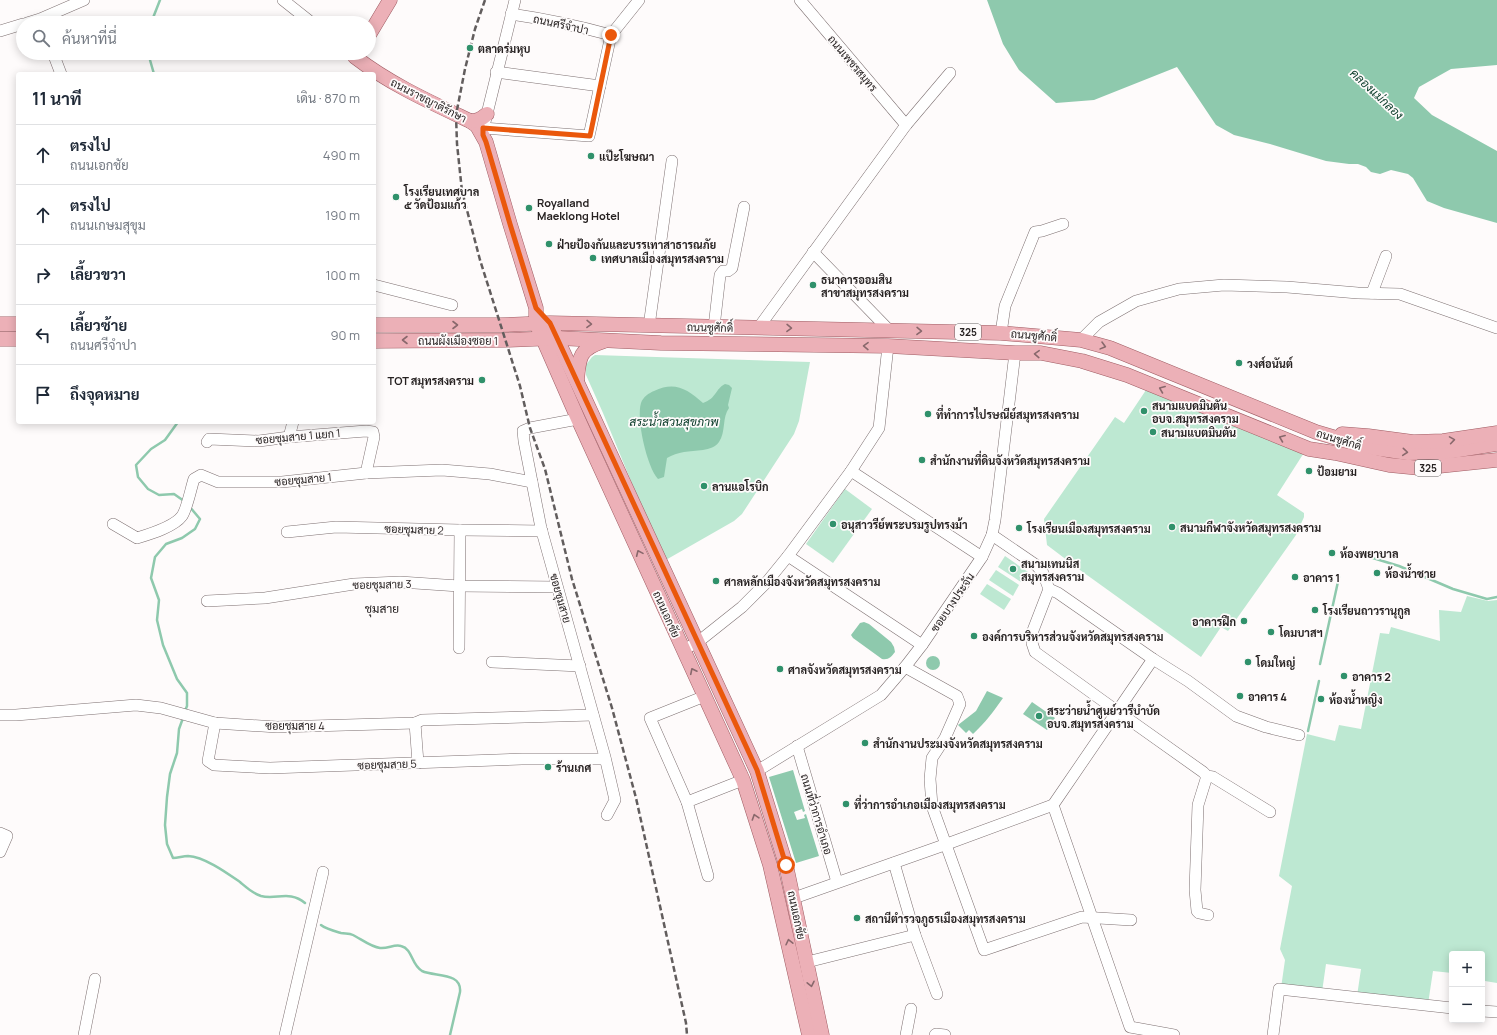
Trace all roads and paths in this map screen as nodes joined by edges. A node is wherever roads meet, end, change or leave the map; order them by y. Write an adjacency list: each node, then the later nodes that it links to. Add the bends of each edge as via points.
1 (84, 0): 7 (street)
2 (283, 0): 10 (street)
3 (390, 0): 11 (main road)
4 (515, 0): 8 (street)
5 (639, 0): 14 (street)
6 (800, 0): 25 (street, ถนนเพชรสมุทร)
7 (71, 3): 9 (street)
8 (510, 14): 14 (street, ถนนศรีจำปา, via 550,20); 19 (street)
9 (49, 16)
10 (303, 16)
11 (376, 23)
12 (16, 26): 13 (street)
13 (0, 31)
14 (611, 35): 22 (street)
15 (56, 60): 17 (street)
16 (361, 60): 18 (main road, ถนนราชญาติรักษา)
17 (60, 72)
18 (372, 72)
19 (496, 72): 22 (street); 23 (street)
20 (950, 73): 25 (street)
21 (376, 74): 24 (main road, ถนนราชญาติรักษา)
22 (600, 86): 26 (street, via 590,136)
23 (487, 114): 24 (main road, via 482,119); 26 (street)
24 (470, 121): 26 (main road, ถนนราชญาติรักษา)
25 (906, 125): 30 (street)
26 (483, 131): 35 (main road, via 536,308)
27 (672, 161): 40 (street)
28 (744, 207): 41 (street, via 734,264 730,270 723,271 720,275)
29 (1063, 224): 45 (street, via 1035,232 1005,306)
30 (813, 252): 42 (street); 44 (street)
31 (1386, 256): 33 (street)
32 (376, 286): 34 (street)
33 (1372, 293): 43 (street, via 1400,294); 53 (street, via 1224,285 1178,289 1136,300 1099,322)
34 (452, 305)
35 (543, 323): 39 (main road, ถนนผังเมืองซอย 1); 40 (main road, ถนนชูศักดิ์ / 325, one-way to 40); 47 (main road, ถนนเอกชัย); 48 (main road, ถนนเอกชัย)
36 (0, 324): 37 (main road)
37 (16, 324)
38 (376, 325): 39 (main road, ถนนผังเมืองซอย 1, one-way to 39)
39 (481, 325): 51 (main road)
40 (655, 326): 41 (main road, ถนนชูศักดิ์ / 325); 54 (main road)
41 (714, 327): 42 (main road, ถนนชูศักดิ์ / 325)
42 (759, 327): 44 (main road, ถนนชูศักดิ์ / 325, one-way to 44)
43 (1497, 328)
44 (889, 330): 45 (main road, ถนนชูศักดิ์ / 325, one-way to 45)
45 (1001, 333): 53 (main road, ถนนชูศักดิ์ / 325)
46 (0, 338): 49 (main road)
47 (542, 338): 48 (main road, ถนนผังเมืองซอย 1); 51 (main road, ถนนผังเมืองซอย 1); 58 (main road, ถนนเอกชัย)
48 (557, 338): 52 (main road, ถนนชูศักดิ์ / 325); 57 (main road, ถนนเอกชัย)
49 (16, 339)
50 (376, 340): 51 (main road, ถนนผังเมืองซอย 1, one-way to 50)
51 (481, 340)
52 (606, 340): 54 (main road, ถนนชูศักดิ์ / 325); 57 (main road, via 590,347 582,354)
53 (1081, 340): 60 (main road, ถนนชูศักดิ์ / 325, one-way to 60, via 1110,348)
54 (661, 343): 55 (main road, ถนนชูศักดิ์ / 325, one-way to 54)
55 (888, 346): 56 (main road, ถนนชูศักดิ์ / 325); 69 (street, via 879,428)
56 (1015, 353): 65 (main road, ถนนชูศักดิ์ / 325, one-way to 56, via 1127,375 1082,360 1041,353); 76 (street, ซอยบางประจัน)
57 (577, 382): 83 (main road, ถนนเอกชัย)
58 (578, 419): 71 (street, ซอยชุมสาย, via 523,431); 86 (main road, ถนนเอกชัย, one-way to 58)
59 (292, 424): 62 (street)
60 (1316, 432): 61 (main road, one-way to 61, via 1413,442 1442,441); 66 (main road, ถนนชูศักดิ์ / 325)
61 (1497, 433)
62 (289, 437): 63 (street, ซอยชุมสาย 1 แยก 1, via 259,441 216,438); 70 (street, ซอยชุมสาย 1 แยก 1, via 366,430 373,432)
63 (207, 442)
64 (1497, 444): 66 (main road, ถนนชูศักดิ์ / 325, one-way to 64, via 1446,452)
65 (1309, 449): 66 (main road, ถนนชูศักดิ์ / 325); 68 (main road, via 1350,464 1424,476)
66 (1363, 453): 67 (main road, ถนนชูศักดิ์ / 325, via 1388,465 1420,468)
67 (1497, 460)
68 (1497, 469)
69 (851, 471): 77 (street); 78 (street)
70 (366, 473): 71 (street, ซอยชุมสาย 1, via 442,470 490,474); 72 (street, ซอยชุมสาย 1, via 282,482 218,482 201,475 194,479 183,515 175,523 137,538)
71 (532, 482): 74 (street, ซอยชุมสาย)
72 (113, 524)
73 (460, 530): 74 (street, ซอยชุมสาย 2); 75 (street, ซอยชุมสาย 2, via 336,527); 79 (street)
74 (542, 531): 80 (street, ซอยชุมสาย)
75 (287, 532)
76 (992, 535): 78 (street, ซอยบางประจัน); 81 (street, via 1036,565 1043,573)
77 (788, 556): 83 (street, via 742,607); 84 (street)
78 (982, 557): 84 (street, ซอยบางประจัน)
79 (460, 586): 80 (street, ซอยชุมสาย 3); 82 (street, ซอยชุมสาย 3, via 400,582 354,584 265,598); 85 (street)
80 (557, 587): 89 (street, ซอยชุมสาย)
81 (1049, 589): 87 (street); 92 (street, via 1032,633 1035,652)
82 (207, 601)
83 (698, 642): 86 (street); 101 (main road, ถนนเอกชัย)
84 (922, 645): 90 (street, ซอยบางประจัน)
85 (459, 648)
86 (683, 650): 91 (main road, ถนนเอกชัย, one-way to 86)
87 (1154, 659): 92 (street); 97 (street, via 1236,716)
88 (492, 662): 89 (street)
89 (580, 666): 94 (street, ซอยชุมสาย)
90 (906, 667): 98 (street, ซอยบางประจัน, via 881,695); 109 (street, via 957,696 960,704 945,738 932,758 930,779 932,806)
91 (705, 696): 103 (main road, ถนนเอกชัย); 104 (street, via 650,718)
92 (1117, 711): 102 (street); 105 (street)
93 (0, 715): 96 (street, ซอยชุมสาย 4, via 136,706 161,708)
94 (593, 715): 95 (street, ซอยชุมสาย 4, via 422,720); 99 (street, ซอยชุมสาย)
95 (415, 723): 96 (street, ซอยชุมสาย 4, via 277,726); 100 (street)
96 (215, 724): 100 (street, ซอยชุมสาย 5, via 208,760 214,765 270,768)
97 (1298, 735)
98 (797, 746): 101 (street, ซอยบางประจัน); 114 (street, ถนนที่ว่าการอำเภอ)
99 (605, 759): 100 (street, ซอยชุมสาย 5); 107 (street, ซอยชุมสาย, via 615,800)
100 (418, 763)
101 (757, 770): 115 (main road, ถนนเอกชัย)
102 (1207, 776): 106 (street, via 1213,777); 116 (street, via 1198,805 1194,890 1197,911)
103 (743, 780): 104 (street); 129 (main road, ถนนเอกชัย, one-way to 103, via 770,865)
104 (687, 802): 113 (street)
105 (1053, 805): 109 (street); 117 (street)
106 (1270, 812)
107 (607, 815)
108 (0, 833): 110 (street, via 7,836)
109 (947, 844): 111 (street); 117 (street, via 984,950 1082,917)
110 (0, 852)
111 (894, 863): 114 (street); 119 (street)
112 (324, 872): 128 (street)
113 (708, 876)
114 (838, 882): 115 (street)
115 (794, 898): 120 (main road, ถนนเอกชัย)
116 (1208, 915)
117 (1091, 918): 118 (street); 134 (street, via 1130,1027)
118 (1131, 920)
119 (915, 935): 120 (street); 122 (street)
120 (807, 962): 130 (main road, ถนนเอกชัย, one-way to 130)
121 (95, 979): 127 (street)
122 (937, 994)
123 (1449, 1008): 135 (street, via 1280,989)
124 (911, 1009): 131 (street)
125 (1485, 1011): 126 (street)
126 (1497, 1012)
127 (84, 1035)
128 (285, 1035)
129 (809, 1035)
130 (822, 1035)
131 (906, 1035)
132 (935, 1035): 133 (street)
133 (945, 1035)
134 (1174, 1035)
135 (1273, 1035)

